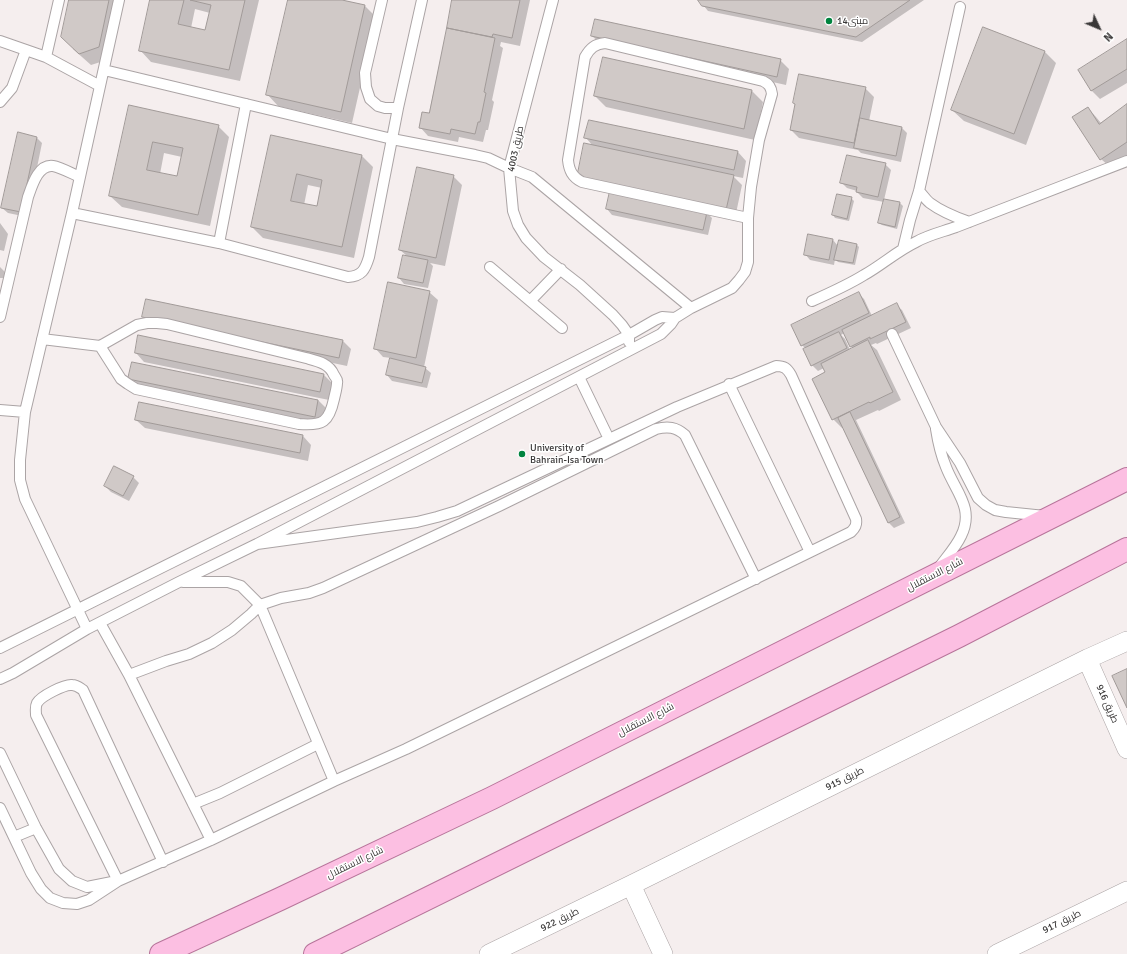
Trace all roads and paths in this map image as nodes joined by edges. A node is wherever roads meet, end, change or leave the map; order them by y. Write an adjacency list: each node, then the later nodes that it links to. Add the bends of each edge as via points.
1 (59, 0): 9 (lane)
2 (119, 0): 10 (lane)
3 (382, 0): 14 (lane, via 365,73 366,87 370,99 378,106)
4 (422, 0): 14 (lane)
5 (553, 0): 17 (lane, طريق 4003)
6 (960, 7): 19 (lane)
7 (0, 41): 8 (lane)
8 (26, 50): 9 (lane); 12 (lane, via 12,88)
9 (46, 57): 11 (lane)
10 (104, 70): 11 (lane); 13 (lane)
11 (100, 86): 18 (lane)
12 (0, 102)
13 (246, 104): 15 (lane); 23 (lane)
14 (398, 108): 15 (lane)
15 (392, 139): 17 (lane, via 488,158); 23 (lane, via 369,257 363,272 348,277)
16 (1127, 161): 22 (lane)
17 (509, 168): 26 (lane, طريق 4003, via 513,211 518,225 526,238); 29 (lane, via 532,177)
18 (80, 177): 20 (lane); 30 (lane, via 52,166 42,169 34,180)
19 (919, 191): 22 (lane, via 941,210); 24 (lane)
20 (72, 213): 23 (lane); 35 (lane)
21 (748, 218): 21 (lane, via 758,147 772,94 768,84 605,43 589,51 568,160 571,173 576,179); 29 (lane, via 748,262 742,276 732,288)
22 (969, 222): 24 (lane, via 929,236)
23 (219, 243)
24 (903, 249): 28 (lane, via 865,275)
25 (490, 267): 27 (lane)
26 (561, 269): 27 (lane); 34 (lane, طريق 4003, via 609,312)
27 (531, 300): 32 (lane)
28 (812, 301)
29 (691, 308): 31 (lane)
30 (0, 318)
31 (675, 318): 34 (lane, via 662,317); 37 (lane, via 667,330)
32 (562, 328)
33 (892, 334): 42 (lane)
34 (629, 335): 37 (lane); 55 (lane)
35 (42, 339): 36 (lane); 41 (lane)
36 (100, 346): 36 (lane, via 137,325 162,323 318,361 333,371 338,382 327,418 310,425 299,424 136,389 121,378)
37 (630, 350): 38 (lane)
38 (579, 377): 43 (lane); 48 (lane)
39 (730, 384): 43 (lane); 50 (lane); 50 (lane, via 776,366 788,369 791,375 856,519 855,528 851,532)
40 (0, 410): 41 (lane)
41 (25, 412): 55 (lane, via 20,460 20,480 25,499)
42 (936, 427): 44 (lane); 46 (lane, via 946,468)
43 (610, 439): 48 (lane, via 457,511 437,517)
44 (967, 478): 46 (lane); 47 (lane, via 978,498 996,510)
45 (1127, 479): 47 (main road, شارع الاستقلال)
46 (954, 484): 51 (lane, via 965,504 965,526 961,537)
47 (1051, 517): 51 (main road, شارع الاستقلال)
48 (257, 544): 53 (lane)
49 (1127, 549): 77 (main road, via 959,636)
50 (810, 552): 52 (lane)
51 (932, 577): 76 (main road, شارع الاستقلال, via 492,798)
52 (756, 579): 54 (lane, via 685,435 672,427 664,427 323,588); 66 (lane, via 406,749)
53 (179, 582): 54 (lane, via 228,582 241,586); 56 (lane)
54 (260, 605): 61 (lane, via 212,644); 63 (lane)
55 (78, 609): 57 (lane); 59 (lane)
56 (100, 623): 57 (lane); 61 (lane)
57 (87, 629): 62 (lane)
58 (1127, 641): 60 (street, طريق 915)
59 (0, 648)
60 (1087, 659): 64 (street, طريق 916); 74 (street, طريق 915)
61 (129, 676): 67 (lane)
62 (0, 679)
63 (318, 744): 66 (lane); 67 (lane)
64 (1127, 749)
65 (0, 753): 69 (lane)
66 (334, 781): 71 (lane)
67 (193, 804): 71 (lane)
68 (0, 808): 70 (lane)
69 (36, 828): 70 (lane); 73 (lane, via 59,869 72,881 87,887)
70 (14, 838): 73 (lane, via 31,873 50,898 63,903 77,904 89,900)
71 (211, 840): 72 (lane)
72 (163, 862): 73 (lane); 73 (lane, via 83,690 73,684 67,685 40,699 36,715)
73 (118, 881)
74 (631, 885): 78 (street, طريق 922); 79 (street)
75 (1127, 891): 80 (street, طريق 917)
76 (160, 954)
77 (315, 954)
78 (489, 954)
79 (663, 954)
80 (997, 954)

